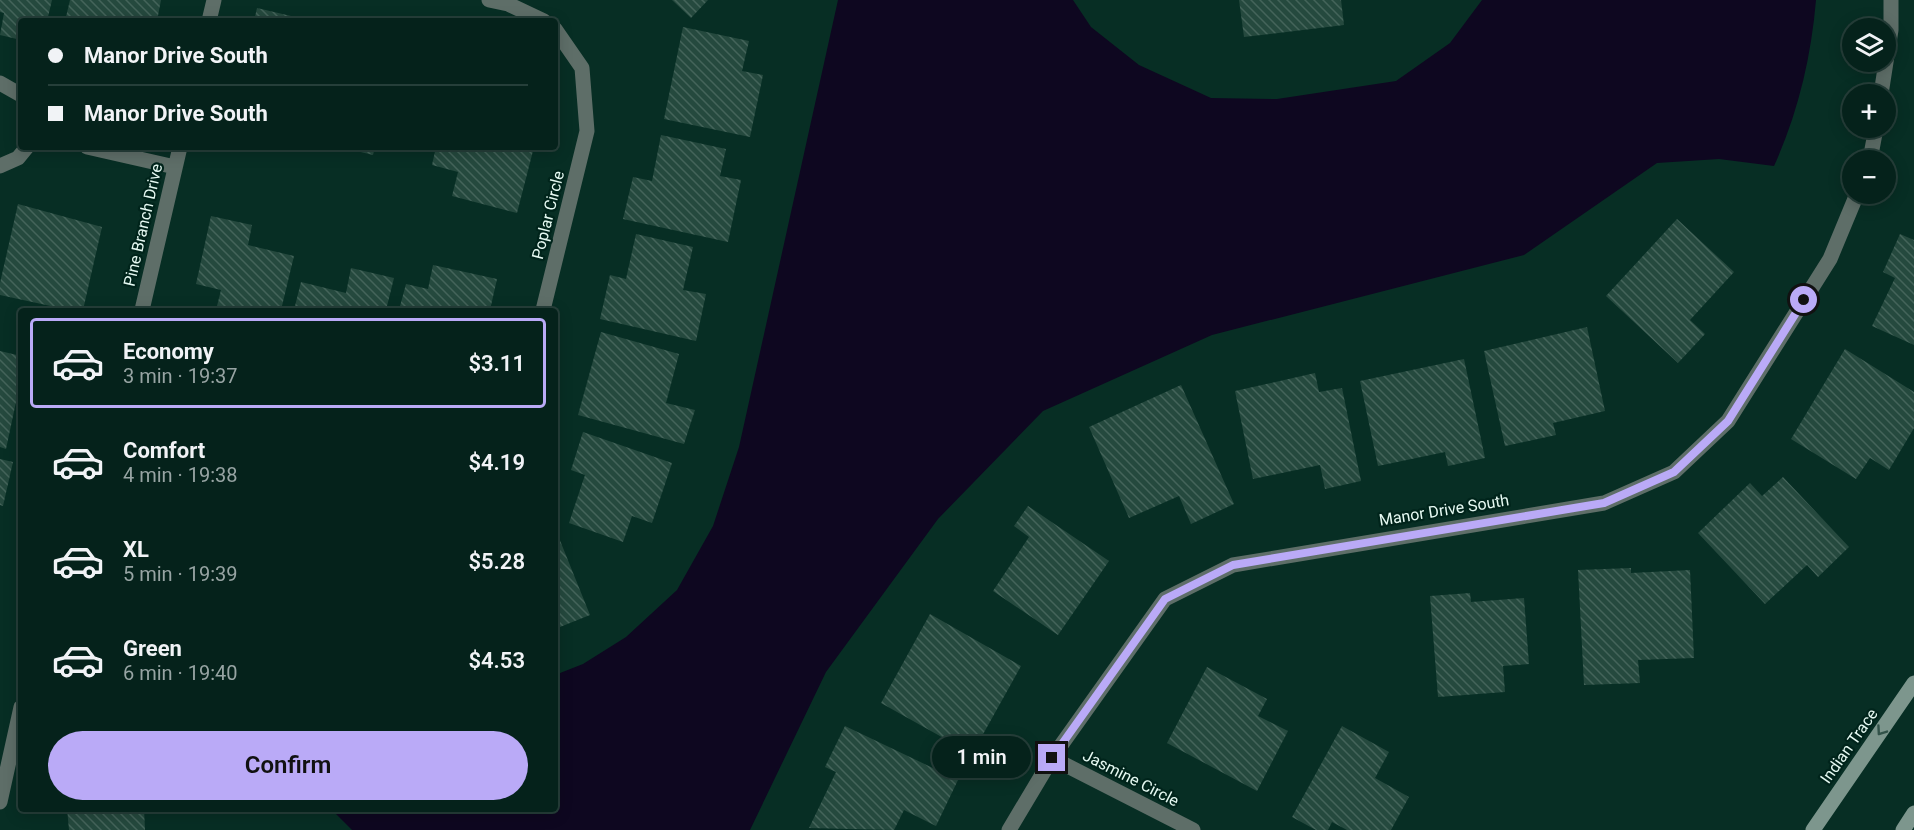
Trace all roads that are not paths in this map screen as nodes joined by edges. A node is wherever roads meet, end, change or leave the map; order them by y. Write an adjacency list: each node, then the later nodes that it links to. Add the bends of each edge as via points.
1 (214, 0): 4 (street)
2 (489, 0): 5 (street)
3 (1891, 0): 8 (street)
4 (210, 18)
5 (538, 18)
6 (558, 33): 17 (street, Poplar Circle, via 582,68 587,131)
7 (0, 83): 9 (street)
8 (1883, 84)
9 (18, 93)
10 (25, 150): 13 (street, via 18,158)
11 (100, 150): 14 (street)
12 (179, 150): 14 (street, Pine Branch Drive)
13 (0, 166)
14 (175, 167): 16 (street, Pine Branch Drive)
15 (1853, 204): 20 (street, Manor Drive South, via 1830,259 1728,421 1674,472 1604,503 1233,565 1165,599)
16 (142, 308)
17 (543, 308)
18 (1914, 682): 25 (main road, Indian Trace, one-way to 25)
19 (18, 721): 21 (street)
20 (1052, 758): 23 (street, Manor Drive South); 24 (street, Jasmine Circle)
21 (0, 802)
22 (1914, 813): 26 (main road)
23 (1009, 830)
24 (1193, 830)
25 (1813, 830)
26 (1903, 830)

